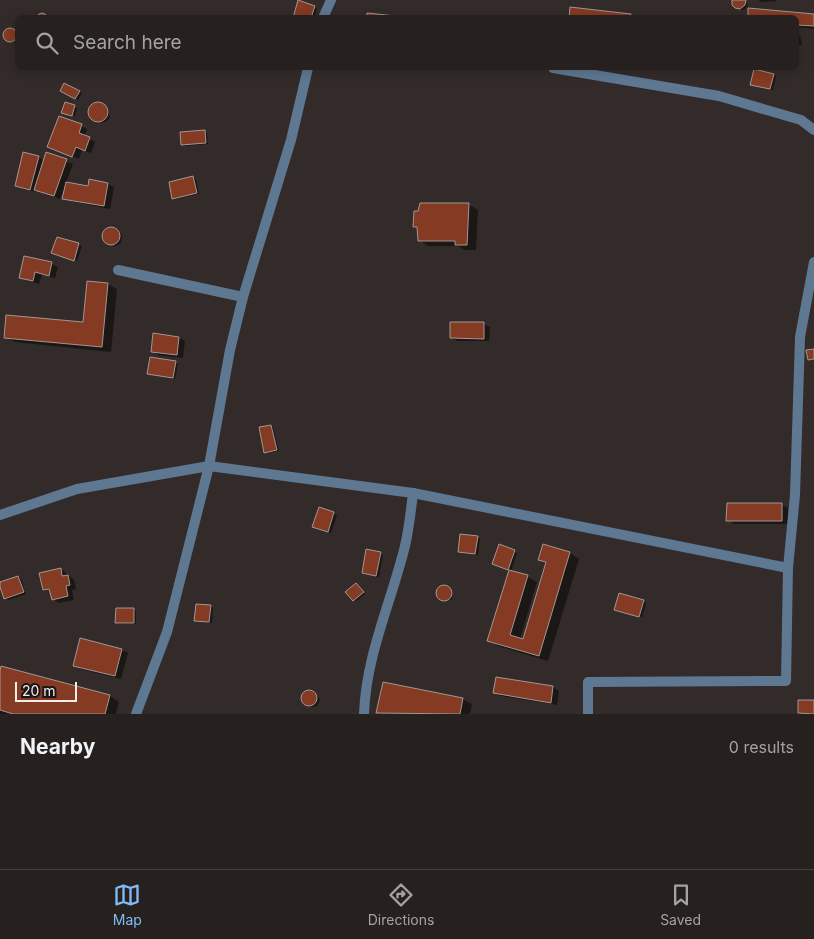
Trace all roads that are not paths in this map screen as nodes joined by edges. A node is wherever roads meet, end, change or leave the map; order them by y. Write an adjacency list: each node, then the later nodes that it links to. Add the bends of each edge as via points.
1 (331, 0): 2 (street)
2 (324, 15)
3 (308, 70): 8 (street, via 292,140)
4 (565, 70): 5 (street, via 719,96 801,120)
5 (814, 130)
6 (814, 262): 12 (street, via 800,337 795,495)
7 (118, 270): 8 (street)
8 (243, 297): 9 (street)
9 (208, 466): 10 (street); 11 (street, via 77,489); 13 (street, via 167,632)
10 (413, 493): 12 (street); 14 (street, via 405,545 370,666)
11 (0, 515)
12 (788, 568): 15 (street, via 786,681 588,682)
13 (136, 714)
14 (364, 714)
15 (588, 714)

